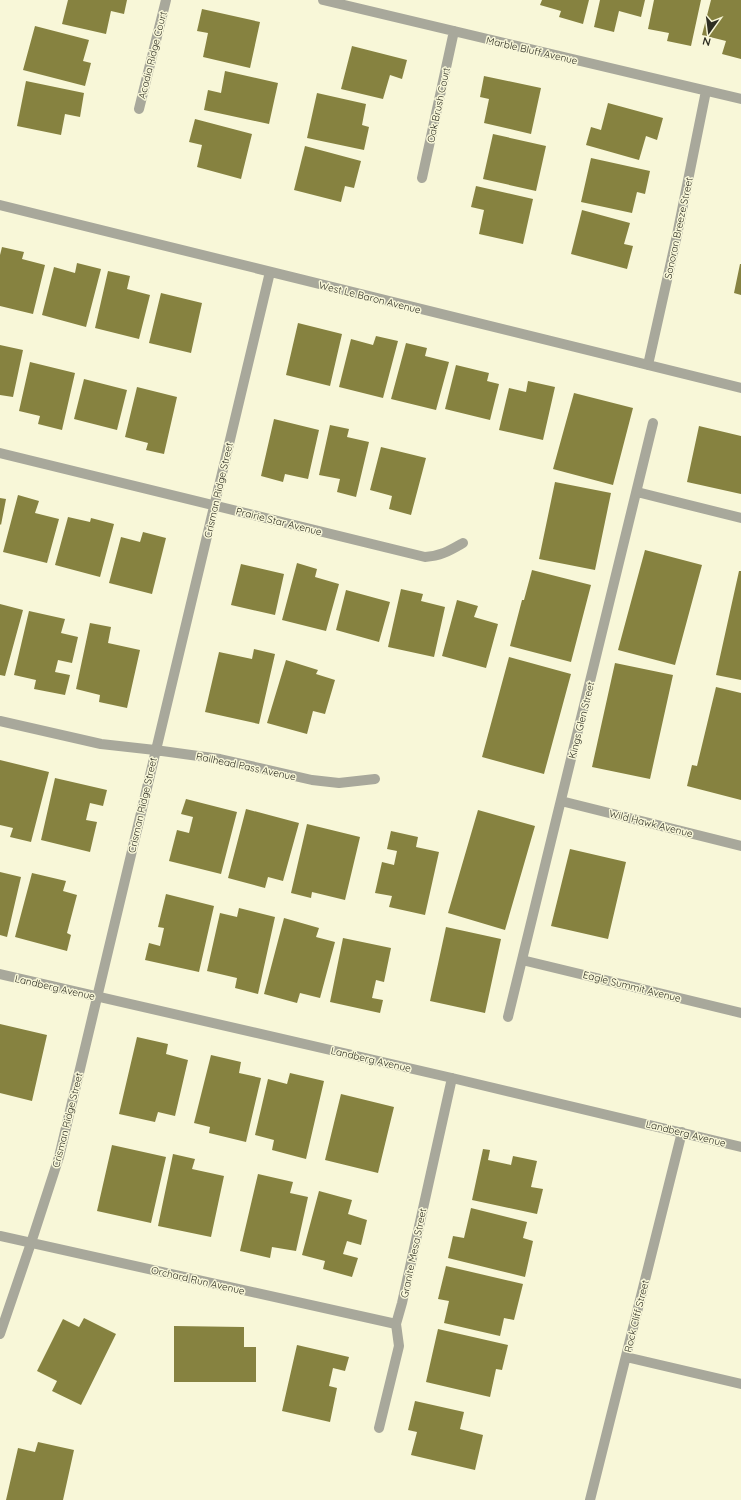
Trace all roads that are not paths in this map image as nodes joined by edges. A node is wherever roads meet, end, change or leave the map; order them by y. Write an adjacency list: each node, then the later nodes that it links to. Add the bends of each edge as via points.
1 (166, 0): 6 (street, Acadia Ridge Court)
2 (323, 0): 3 (street, Marble Bluff Avenue)
3 (454, 31): 4 (street, Marble Bluff Avenue); 7 (street, Oak Brush Court)
4 (706, 91): 5 (street, Marble Bluff Avenue); 10 (street, Sonoran Breeze Street, via 678,235)
5 (741, 99)
6 (139, 109)
7 (422, 178)
8 (0, 205): 9 (street, West Le Baron Avenue)
9 (270, 272): 10 (street, West Le Baron Avenue); 15 (street, Crisman Ridge Street)
10 (648, 365): 11 (street, West Le Baron Avenue)
11 (741, 388)
12 (653, 423): 14 (street, Kings Glen Street)
13 (0, 453): 15 (street, Prairie Star Avenue)
14 (636, 492): 16 (street); 21 (street, Kings Glen Street)
15 (215, 506): 17 (street, Prairie Star Avenue, via 424,557 437,556); 19 (street, Crisman Ridge Street)
16 (741, 518)
17 (463, 543)
18 (0, 720): 19 (street, Railhead Pass Avenue, via 101,744)
19 (155, 750): 20 (street, Railhead Pass Avenue, via 220,759 312,780 339,783); 25 (street, Crisman Ridge Street)
20 (375, 779)
21 (561, 801): 22 (street, Wild Hawk Avenue); 23 (street, Kings Glen Street)
22 (741, 846)
23 (522, 960): 26 (street, Eagle Summit Avenue); 27 (street, Kings Glen Street)
24 (0, 974): 25 (street, Landberg Avenue)
25 (96, 997): 28 (street, Landberg Avenue); 32 (street, Crisman Ridge Street, via 59,1157)
26 (741, 1013)
27 (508, 1017)
28 (452, 1078): 29 (street, Landberg Avenue); 33 (street, Granite Mesa Street)
29 (682, 1132): 30 (street, Landberg Avenue); 35 (street, Rock Cliff Street)
30 (741, 1146)
31 (0, 1236): 32 (street, Orchard Run Avenue)
32 (31, 1243): 33 (street, Orchard Run Avenue); 34 (street, Crisman Ridge Street)
33 (396, 1324): 37 (street, Granite Mesa Street, via 399,1346)
34 (0, 1334)
35 (626, 1357): 36 (street); 38 (street, Rock Cliff Street)
36 (741, 1384)
37 (379, 1428)
38 (590, 1500)

